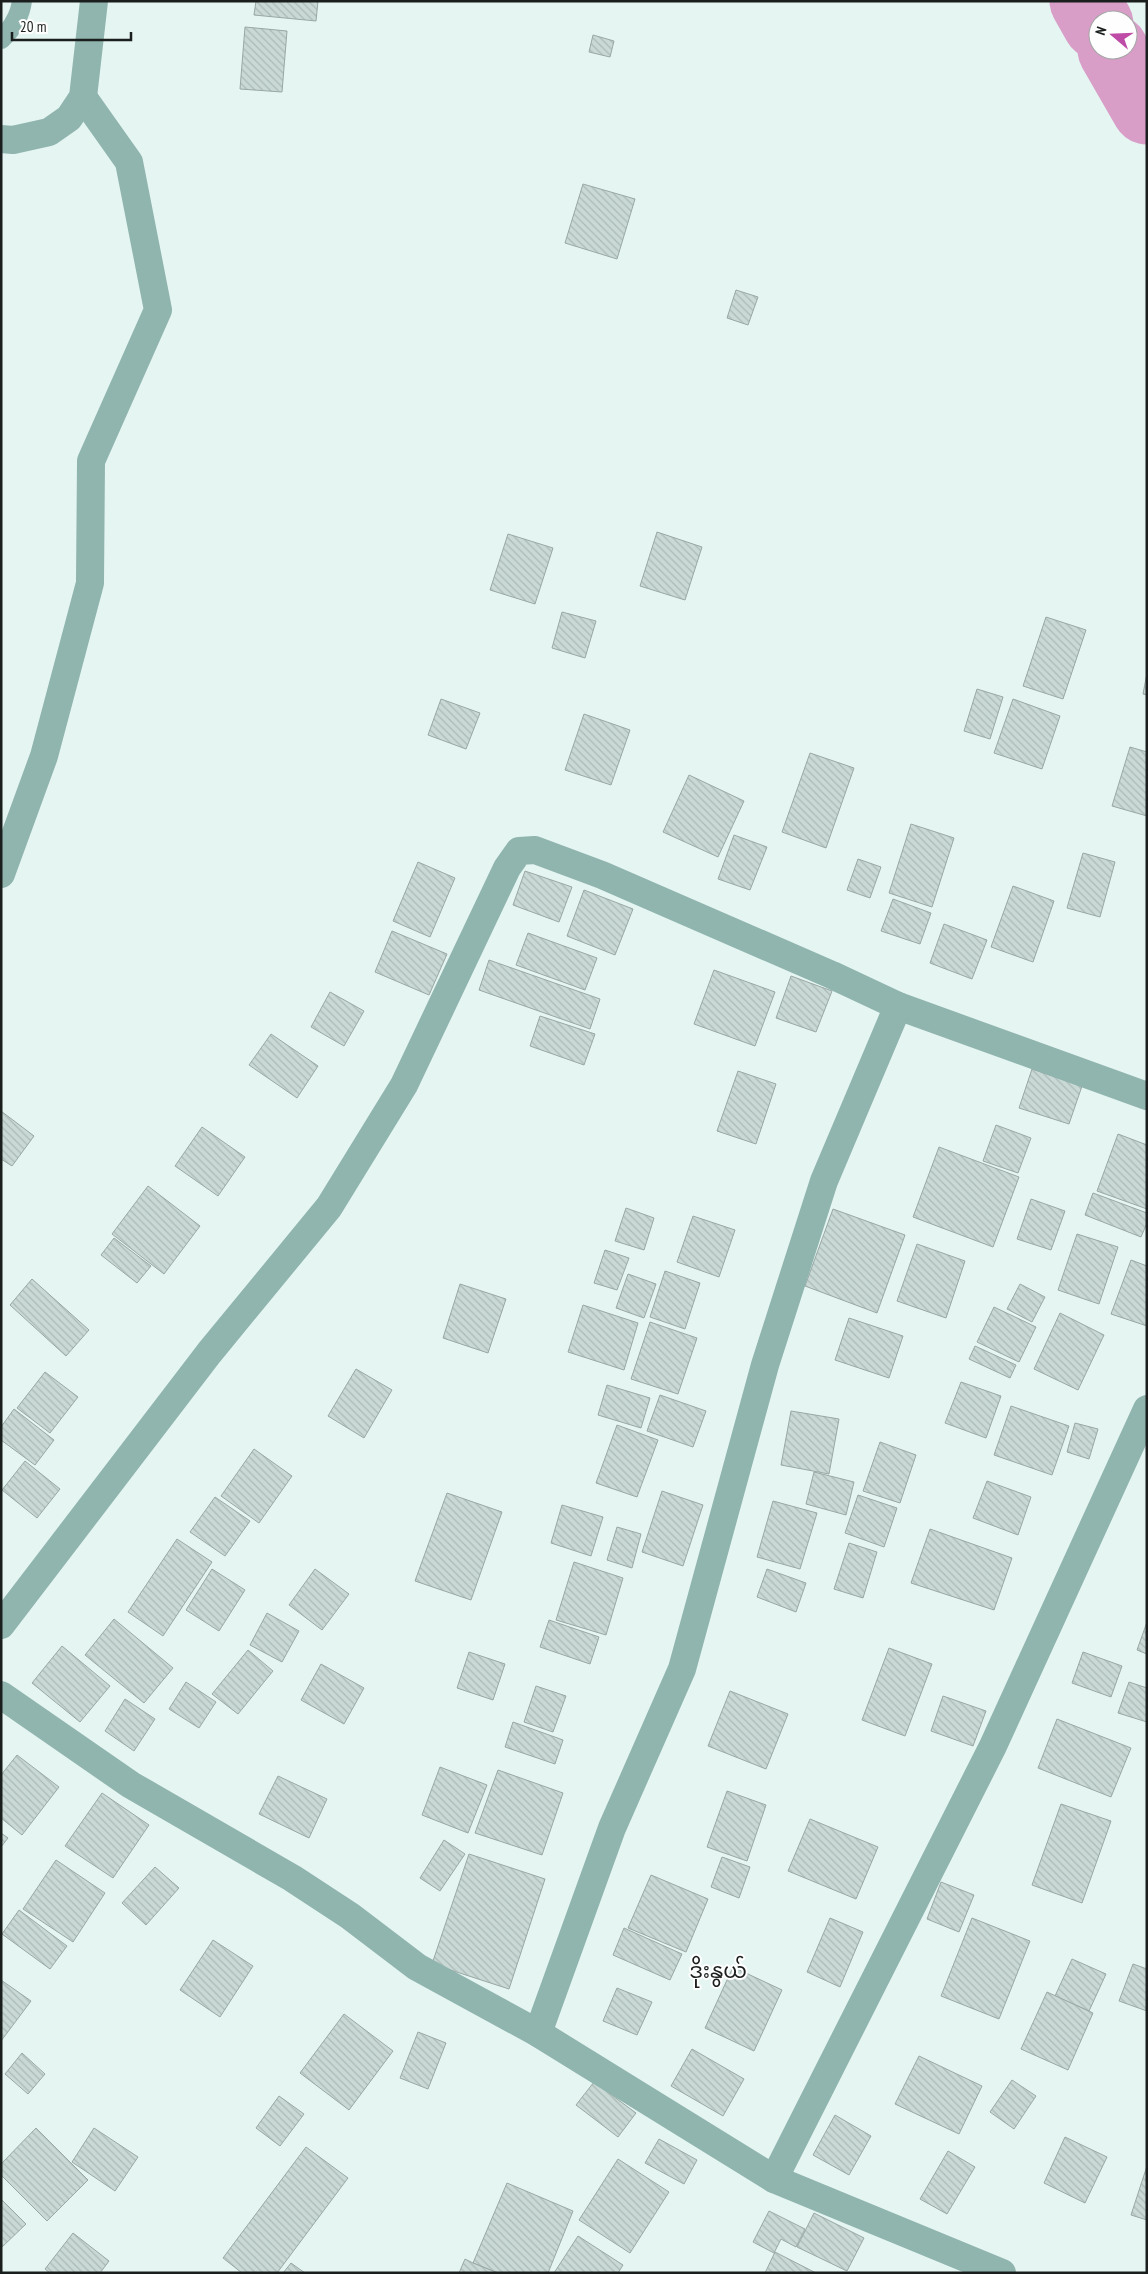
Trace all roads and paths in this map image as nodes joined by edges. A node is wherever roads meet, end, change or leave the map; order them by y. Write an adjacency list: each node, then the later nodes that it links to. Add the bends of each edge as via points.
1 (22, 1): 3 (lane, via 10,31)
2 (94, 1): 4 (street)
3 (1, 39)
4 (83, 98): 5 (street, via 70,118 49,132); 6 (street, via 129,162 158,310 91,461 90,583 44,756)
5 (7, 139)
6 (1, 874)
7 (898, 1006): 8 (street); 10 (street, via 602,875 535,850 519,851 507,868 404,1085 329,1206 209,1353); 12 (street, via 821,1190 765,1365 682,1670 612,1828)
8 (1147, 1096)
9 (1147, 1409): 13 (street, via 993,1746)
10 (1, 1625)
11 (1, 1695): 12 (street, via 131,1785 292,1878 350,1916 417,1967)
12 (538, 2033): 13 (street)
13 (774, 2179): 14 (street)
14 (1002, 2273)

